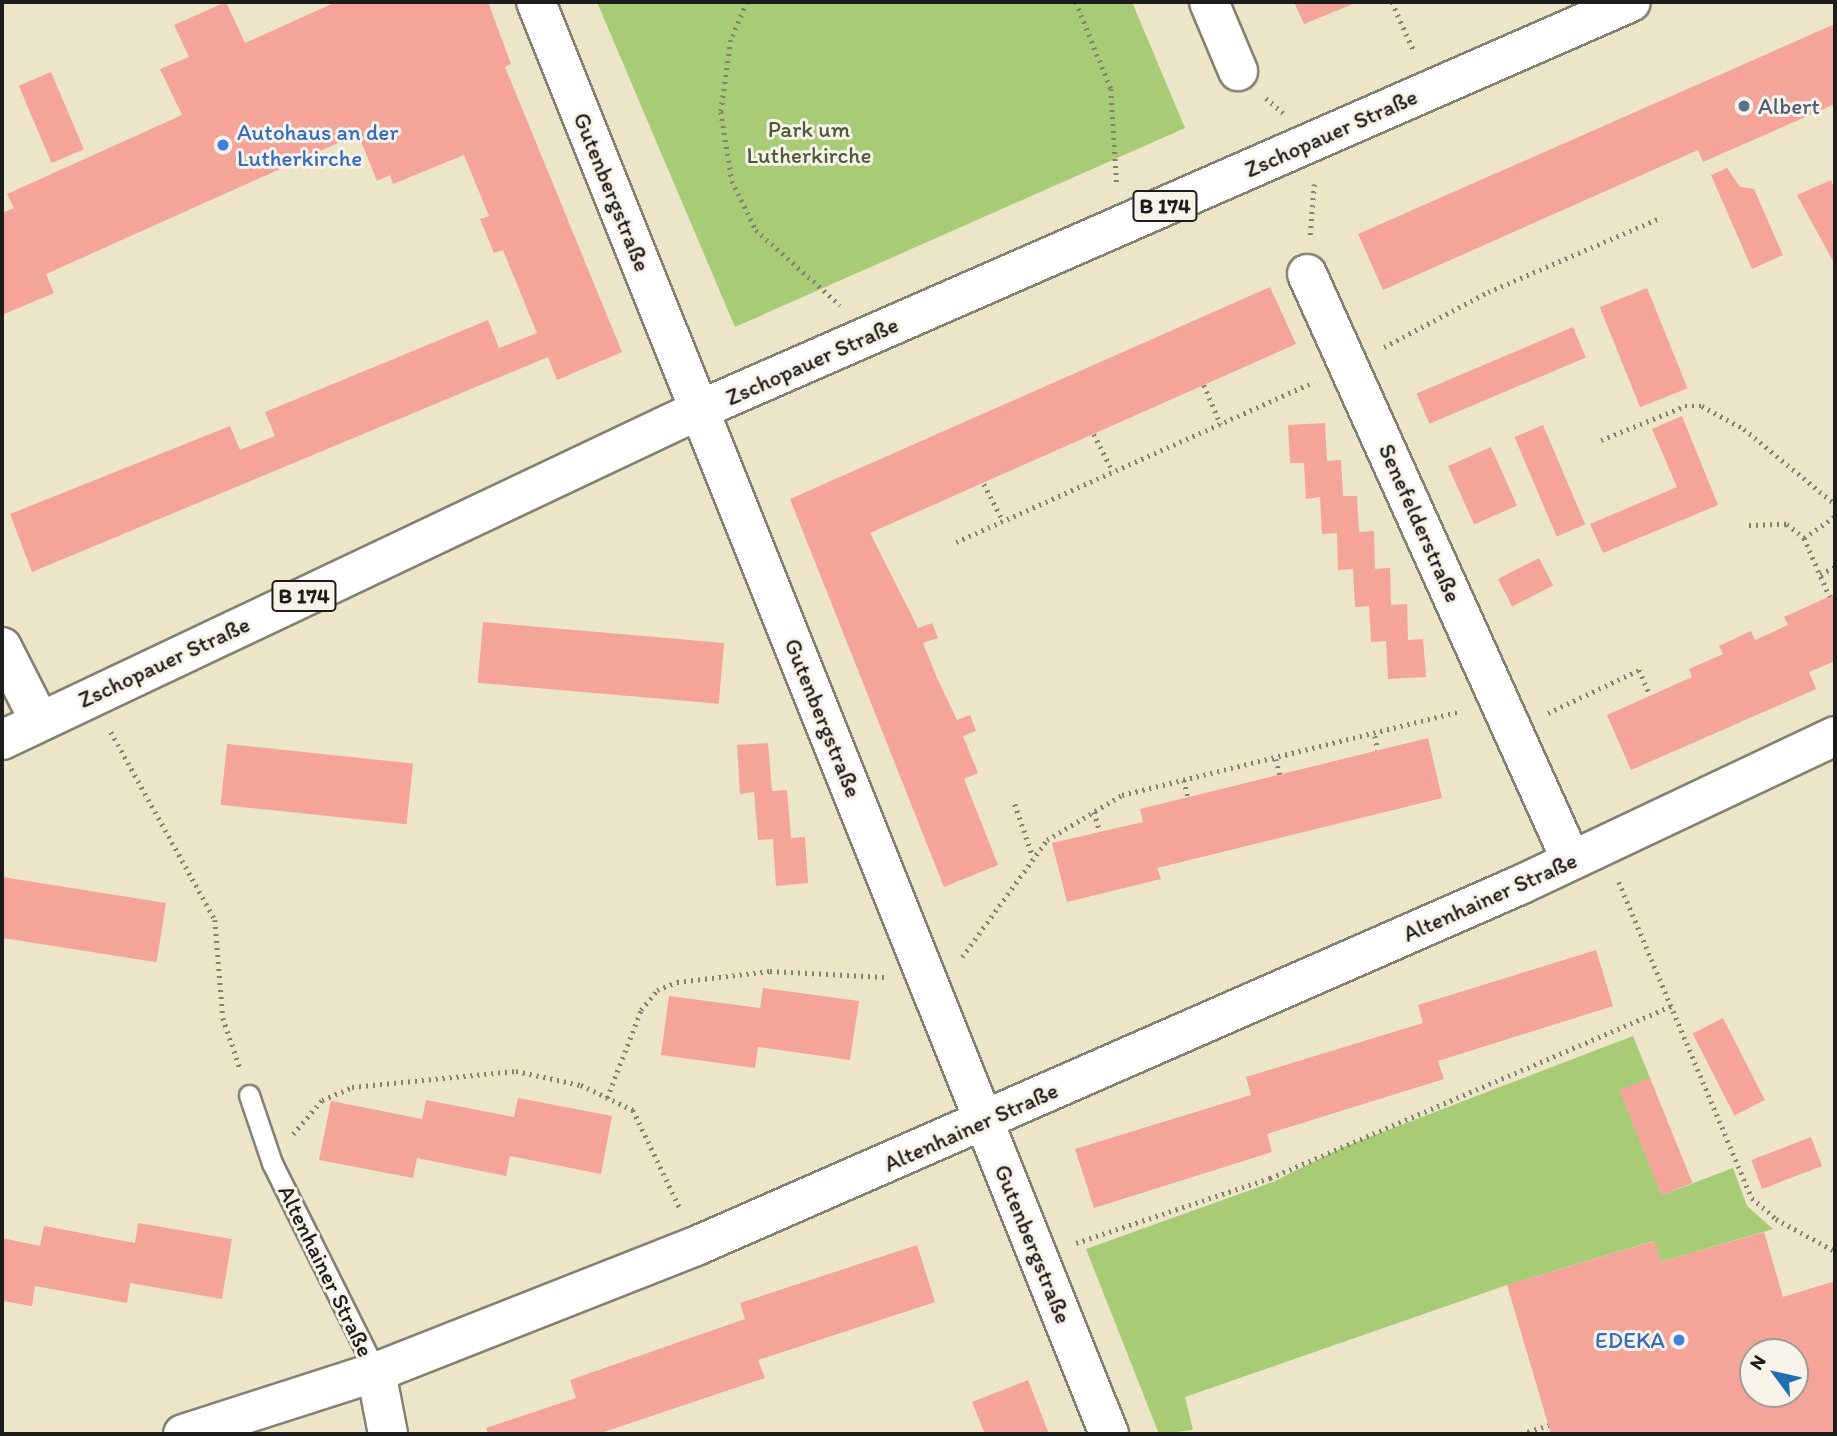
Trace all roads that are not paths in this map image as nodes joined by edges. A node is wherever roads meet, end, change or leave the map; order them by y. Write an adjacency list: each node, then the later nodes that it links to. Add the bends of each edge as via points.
1 (536, 2): 6 (street, Gutenbergstraße)
2 (1209, 2): 4 (street)
3 (1632, 2): 6 (street, Zschopauer Straße / B 174)
4 (1238, 71)
5 (1307, 274): 11 (street, Senefelderstraße, via 1506,715)
6 (699, 410): 8 (street, Zschopauer Straße / B 174); 13 (street, Gutenbergstraße)
7 (2, 647): 8 (street)
8 (39, 720): 10 (street, Zschopauer Straße / B 174)
9 (1835, 736): 11 (street, Altenhainer Straße)
10 (2, 740)
11 (1588, 853): 13 (street, Altenhainer Straße)
12 (250, 1095): 14 (lane, Altenhainer Straße, via 272,1163)
13 (983, 1122): 14 (street, Altenhainer Straße, via 696,1246); 17 (street, Gutenbergstraße)
14 (376, 1372): 15 (street); 16 (street)
15 (183, 1434)
16 (388, 1434)
17 (1109, 1434)

